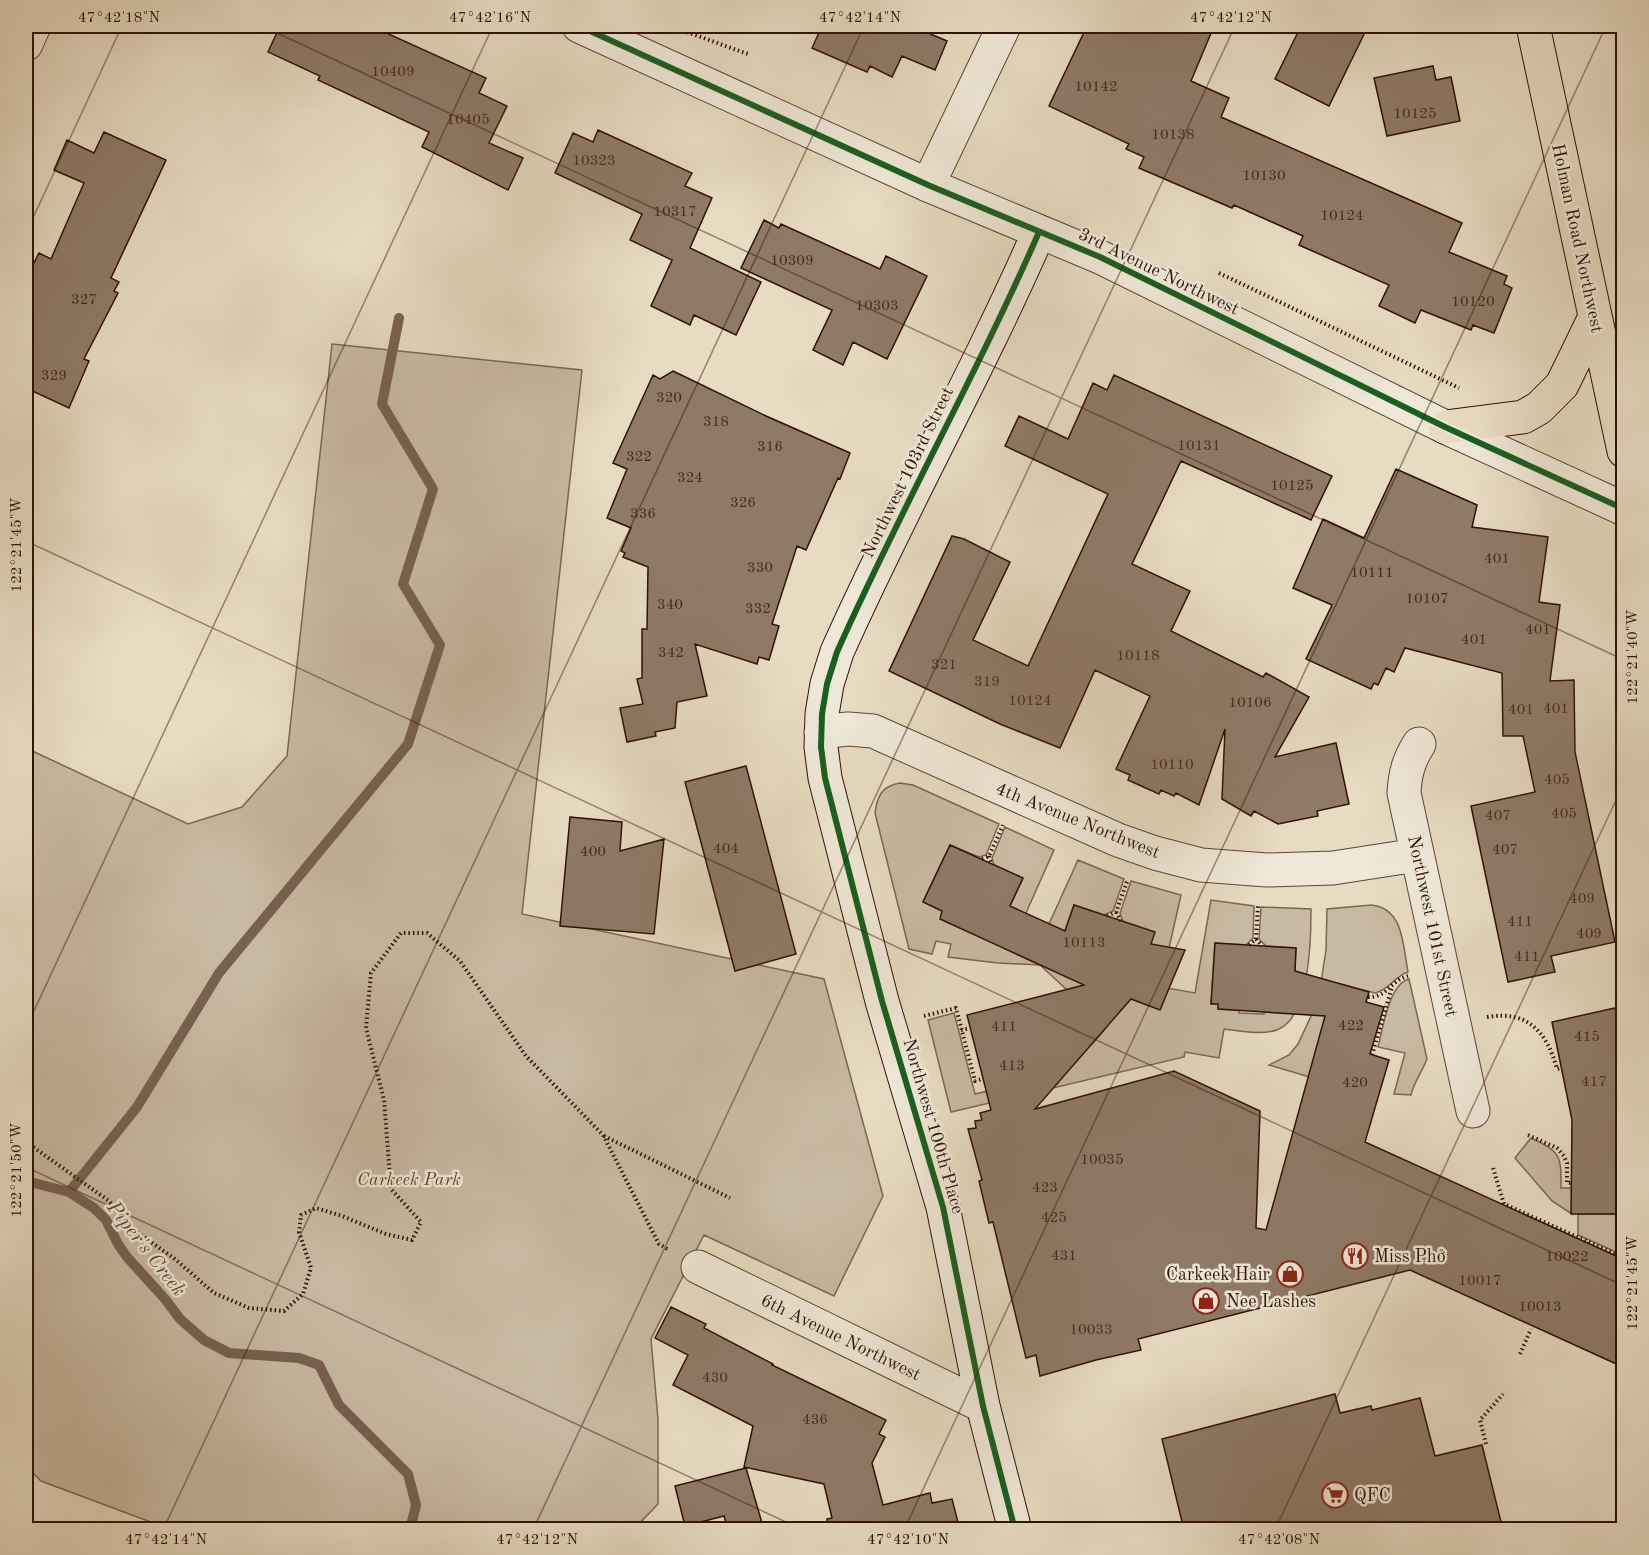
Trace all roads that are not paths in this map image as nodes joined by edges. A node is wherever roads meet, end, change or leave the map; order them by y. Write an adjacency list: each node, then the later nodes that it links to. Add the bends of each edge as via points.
1 (34, 26): 5 (street)
2 (579, 26): 6 (street, 3rd Avenue Northwest)
3 (1004, 26): 6 (street)
4 (1533, 26): 8 (main road, Holman Road Northwest)
5 (26, 44)
6 (928, 185): 7 (street, 3rd Avenue Northwest)
7 (1039, 232): 9 (street, 3rd Avenue Northwest, via 1100,257); 12 (street, Northwest 103rd Street, via 837,652 827,684)
8 (1595, 317): 9 (main road, via 1562,385 1539,408 1523,417); 10 (main road, Holman Road Northwest)
9 (1445, 427): 11 (street, 3rd Avenue Northwest)
10 (1623, 451)
11 (1623, 509)
12 (821, 732): 14 (street, 4th Avenue Northwest, via 873,731 1118,840 1202,865 1267,870 1333,868); 17 (street, Northwest 100th Place, via 825,778 882,1001 943,1207)
13 (1419, 744): 14 (street, Northwest 101st Street, via 1405,773 1404,793)
14 (1417, 855): 15 (street, Northwest 101st Street)
15 (1473, 1111)
16 (689, 1261): 17 (street, 6th Avenue Northwest)
17 (983, 1406): 18 (street, Northwest 100th Place)
18 (1015, 1530)

